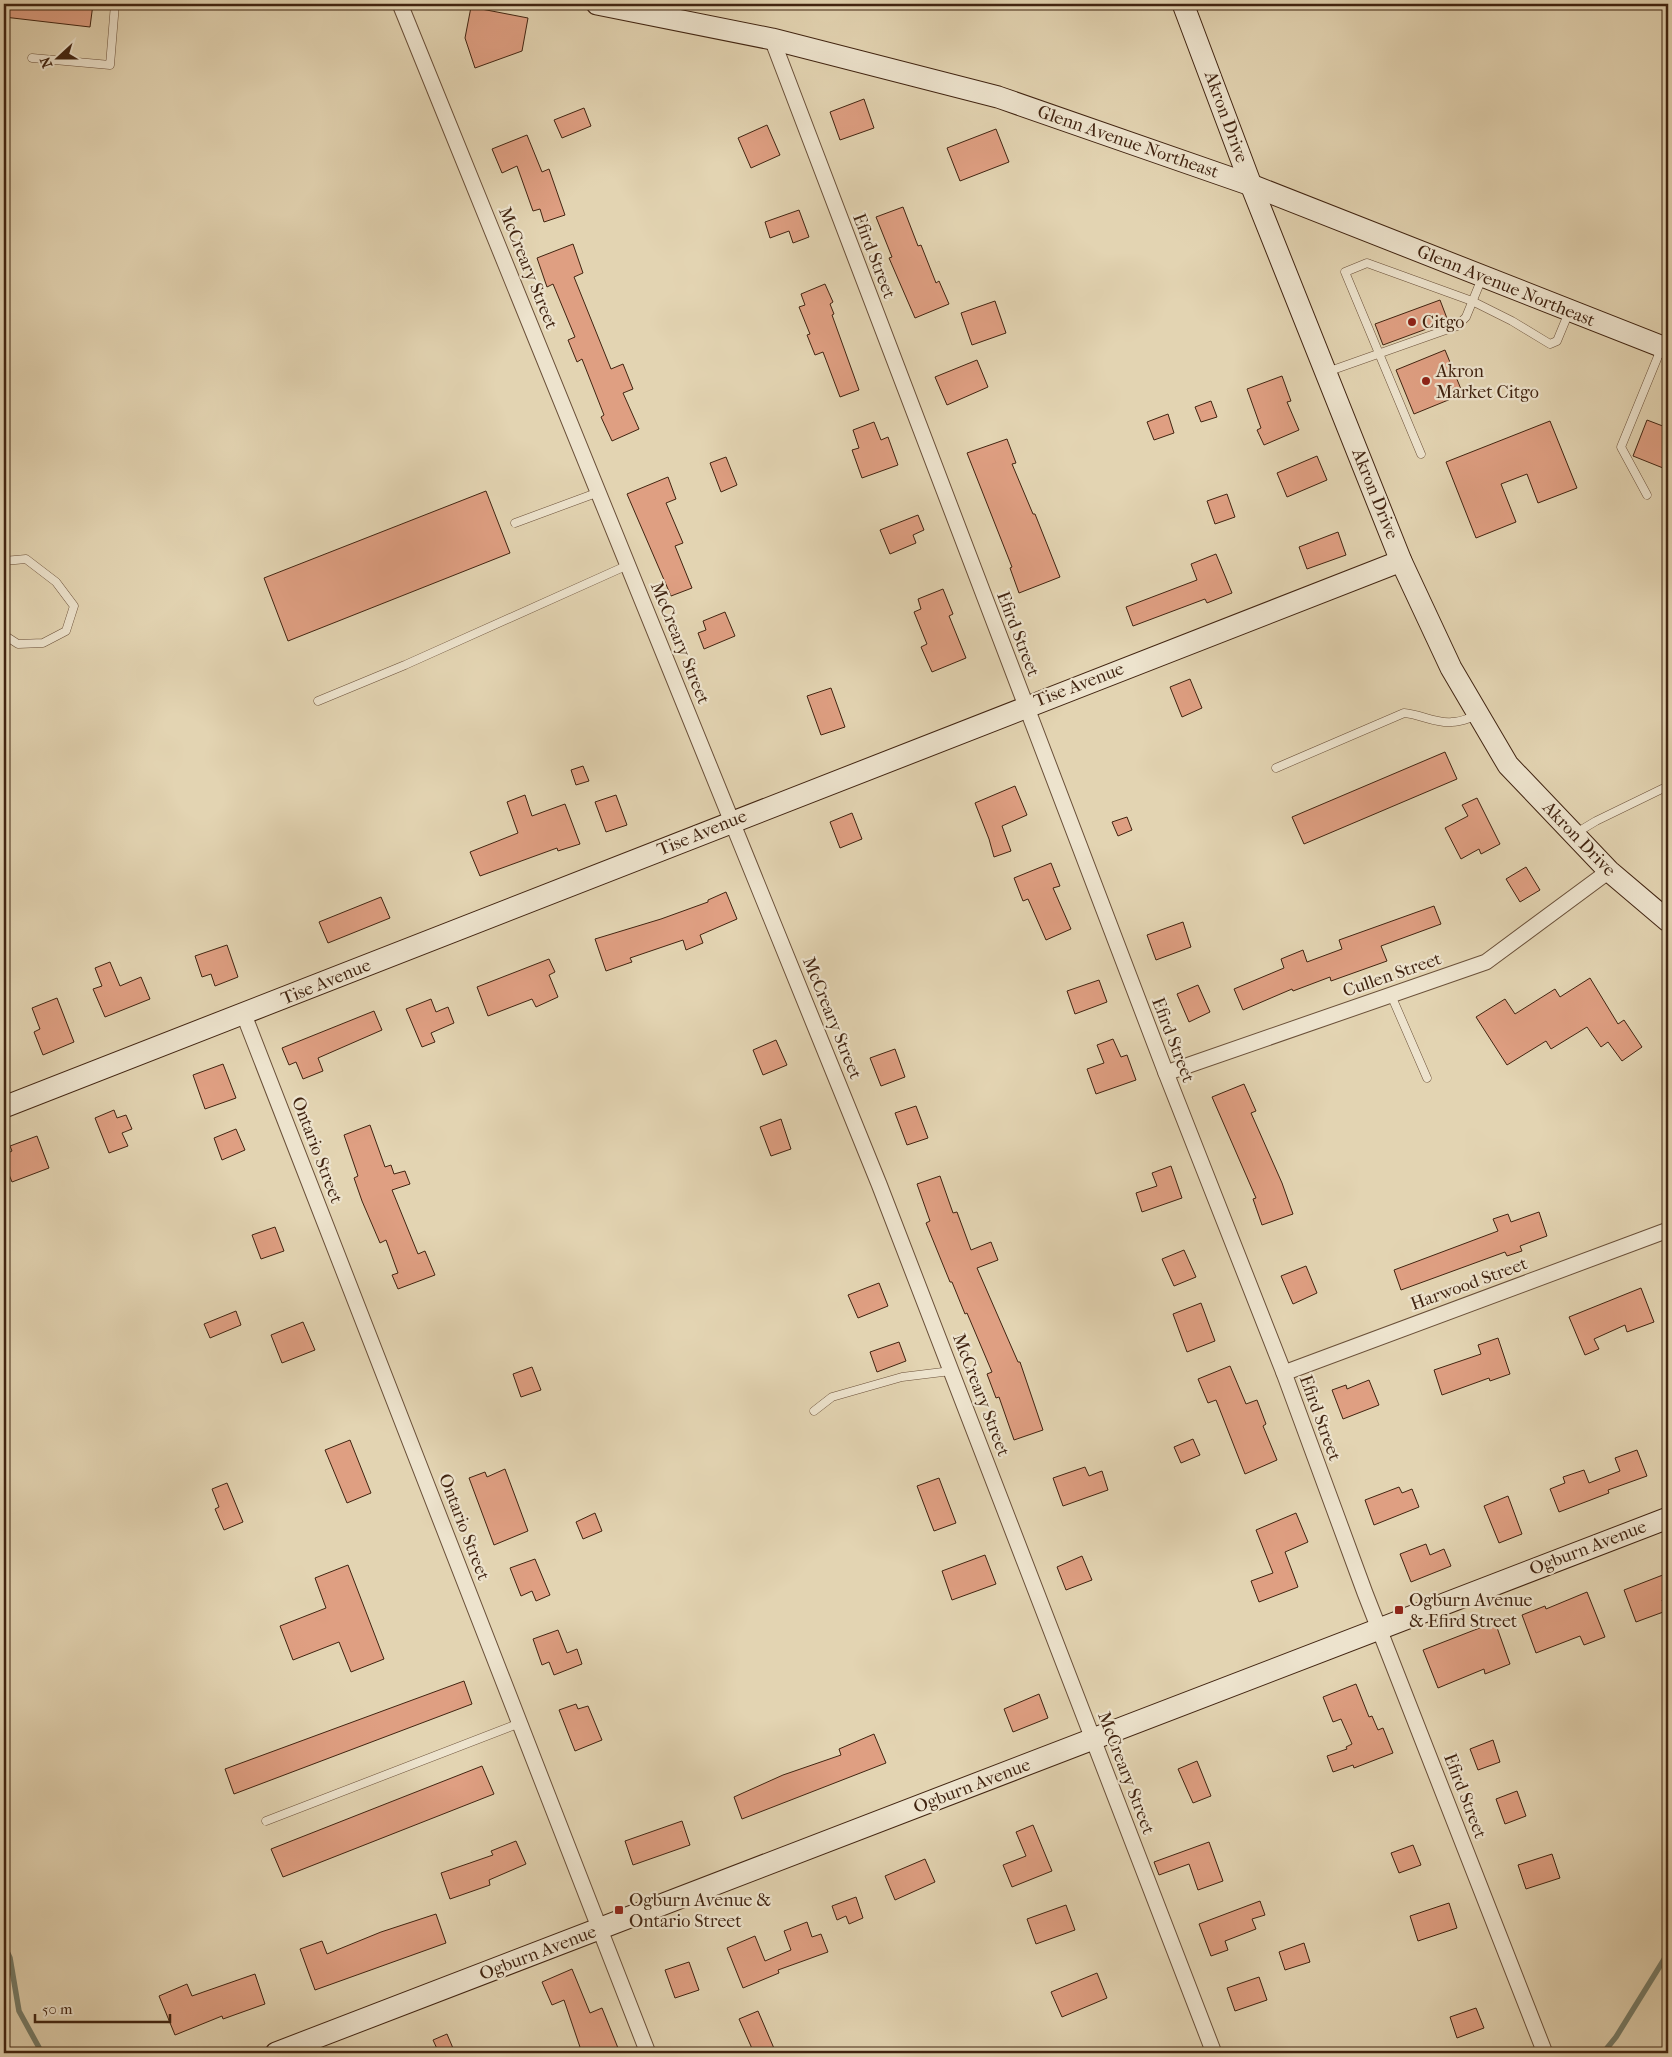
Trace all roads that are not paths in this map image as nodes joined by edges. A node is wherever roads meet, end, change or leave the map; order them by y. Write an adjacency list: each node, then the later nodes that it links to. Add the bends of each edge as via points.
1 (115, 4): 6 (lane, via 110,65)
2 (400, 4): 15 (street, McCreary Street)
3 (597, 4): 5 (street, Glenn Avenue Northeast)
4 (1183, 4): 7 (street, Akron Drive)
5 (772, 39): 7 (street, Glenn Avenue Northeast, via 998,97); 23 (street, Efird Street)
6 (32, 58)
7 (1252, 185): 8 (street, Glenn Avenue Northeast); 13 (street, Akron Drive)
8 (1482, 276): 9 (lane); 10 (street, Glenn Avenue Northeast)
9 (1472, 301): 10 (lane, via 1550,344 1557,340); 12 (lane, via 1466,317 1457,326); 12 (lane, via 1367,263 1345,272)
10 (1569, 310): 11 (street, Glenn Avenue Northeast)
11 (1665, 348): 16 (lane, via 1621,447)
12 (1379, 354): 13 (lane); 14 (lane)
13 (1327, 372): 18 (street, Akron Drive)
14 (1421, 454)
15 (599, 492): 17 (lane); 20 (street, McCreary Street)
16 (1647, 494)
17 (515, 523)
18 (1401, 560): 23 (street, Tise Avenue); 24 (street, Akron Drive, via 1451,668)
19 (4, 561): 21 (lane, via 26,559 56,582 74,606 66,631 43,643 18,644)
20 (628, 566): 22 (lane); 27 (street, McCreary Street)
21 (4, 635)
22 (318, 701)
23 (1026, 706): 27 (street, Tise Avenue); 33 (street, Efird Street)
24 (1478, 716): 25 (lane, via 1441,722 1404,713); 28 (street, Akron Drive, via 1508,765)
25 (1276, 768)
26 (1668, 786): 28 (lane)
27 (732, 821): 32 (street, Tise Avenue); 37 (street, McCreary Street)
28 (1574, 834): 29 (street, Akron Drive)
29 (1609, 871): 30 (street, Akron Drive); 31 (street, Cullen Street, via 1486,962)
30 (1668, 921)
31 (1391, 995): 33 (street, Cullen Street); 34 (lane)
32 (244, 1015): 35 (street, Tise Avenue); 42 (street, Ontario Street)
33 (1166, 1073): 38 (street, Efird Street)
34 (1427, 1078)
35 (4, 1107)
36 (1668, 1230): 38 (street, Harwood Street)
37 (952, 1371): 39 (lane, via 874,1385 832,1398); 43 (street, McCreary Street)
38 (1284, 1374): 41 (street, Efird Street)
39 (814, 1411)
40 (1668, 1518): 41 (street, Ogburn Avenue)
41 (1380, 1627): 43 (street, Ogburn Avenue); 49 (street, Efird Street)
42 (520, 1723): 44 (lane); 45 (street, Ontario Street)
43 (1094, 1740): 45 (street, Ogburn Avenue); 48 (street, McCreary Street)
44 (266, 1821)
45 (598, 1929): 46 (street, Ogburn Avenue); 47 (street, Ontario Street)
46 (276, 2053)
47 (648, 2053)
48 (1214, 2053)
49 (1545, 2053)

